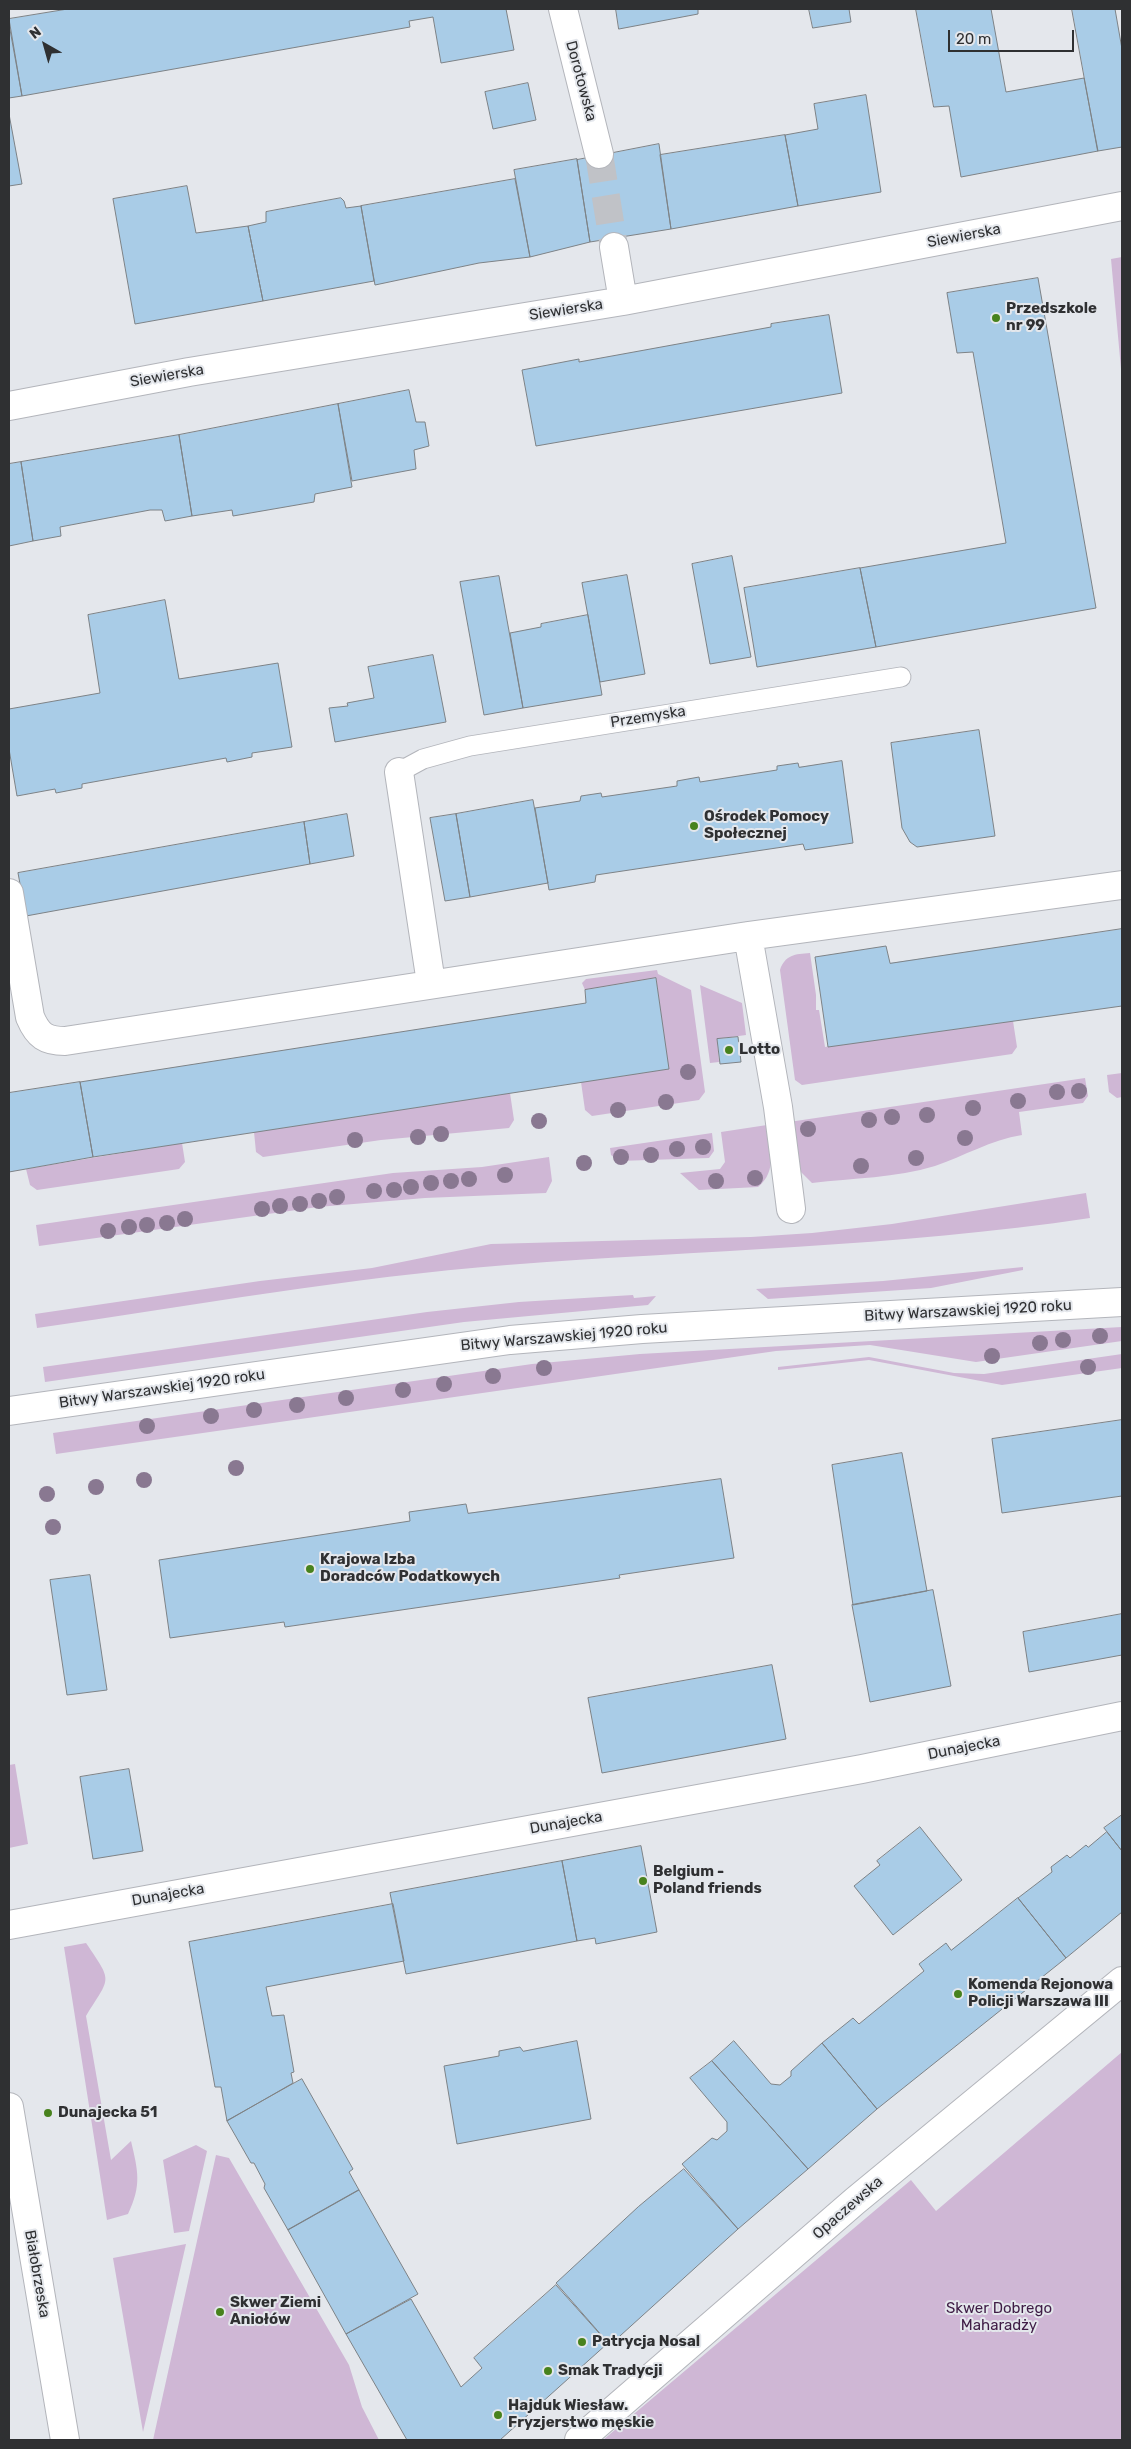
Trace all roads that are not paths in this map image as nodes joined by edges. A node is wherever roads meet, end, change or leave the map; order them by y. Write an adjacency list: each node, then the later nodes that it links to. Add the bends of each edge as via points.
1 (563, 9): 2 (street, Dorotowska)
2 (599, 154)
3 (1122, 206): 5 (street, Siewierska)
4 (614, 247): 5 (street)
5 (623, 301): 6 (street, Siewierska, via 189,372)
6 (9, 406)
7 (901, 677): 8 (lane, Przemyska, via 470,746 423,759)
8 (399, 772): 12 (street)
9 (1122, 884): 11 (street)
10 (9, 893): 12 (street, via 30,1018 35,1030 50,1041)
11 (748, 936): 12 (street); 13 (street, via 778,1108)
12 (431, 983)
13 (791, 1209)
14 (1122, 1302): 15 (street, Bitwy Warszawskiej 1920 roku, via 642,1329 510,1340)
15 (9, 1411)
16 (1122, 1716): 17 (street, Dunajecka, via 862,1769)
17 (9, 1925)
18 (1122, 1981): 21 (street, Opaczewska, via 883,2177)
19 (9, 2108): 20 (street, Białobrzeska)
20 (65, 2440)
21 (579, 2440)

